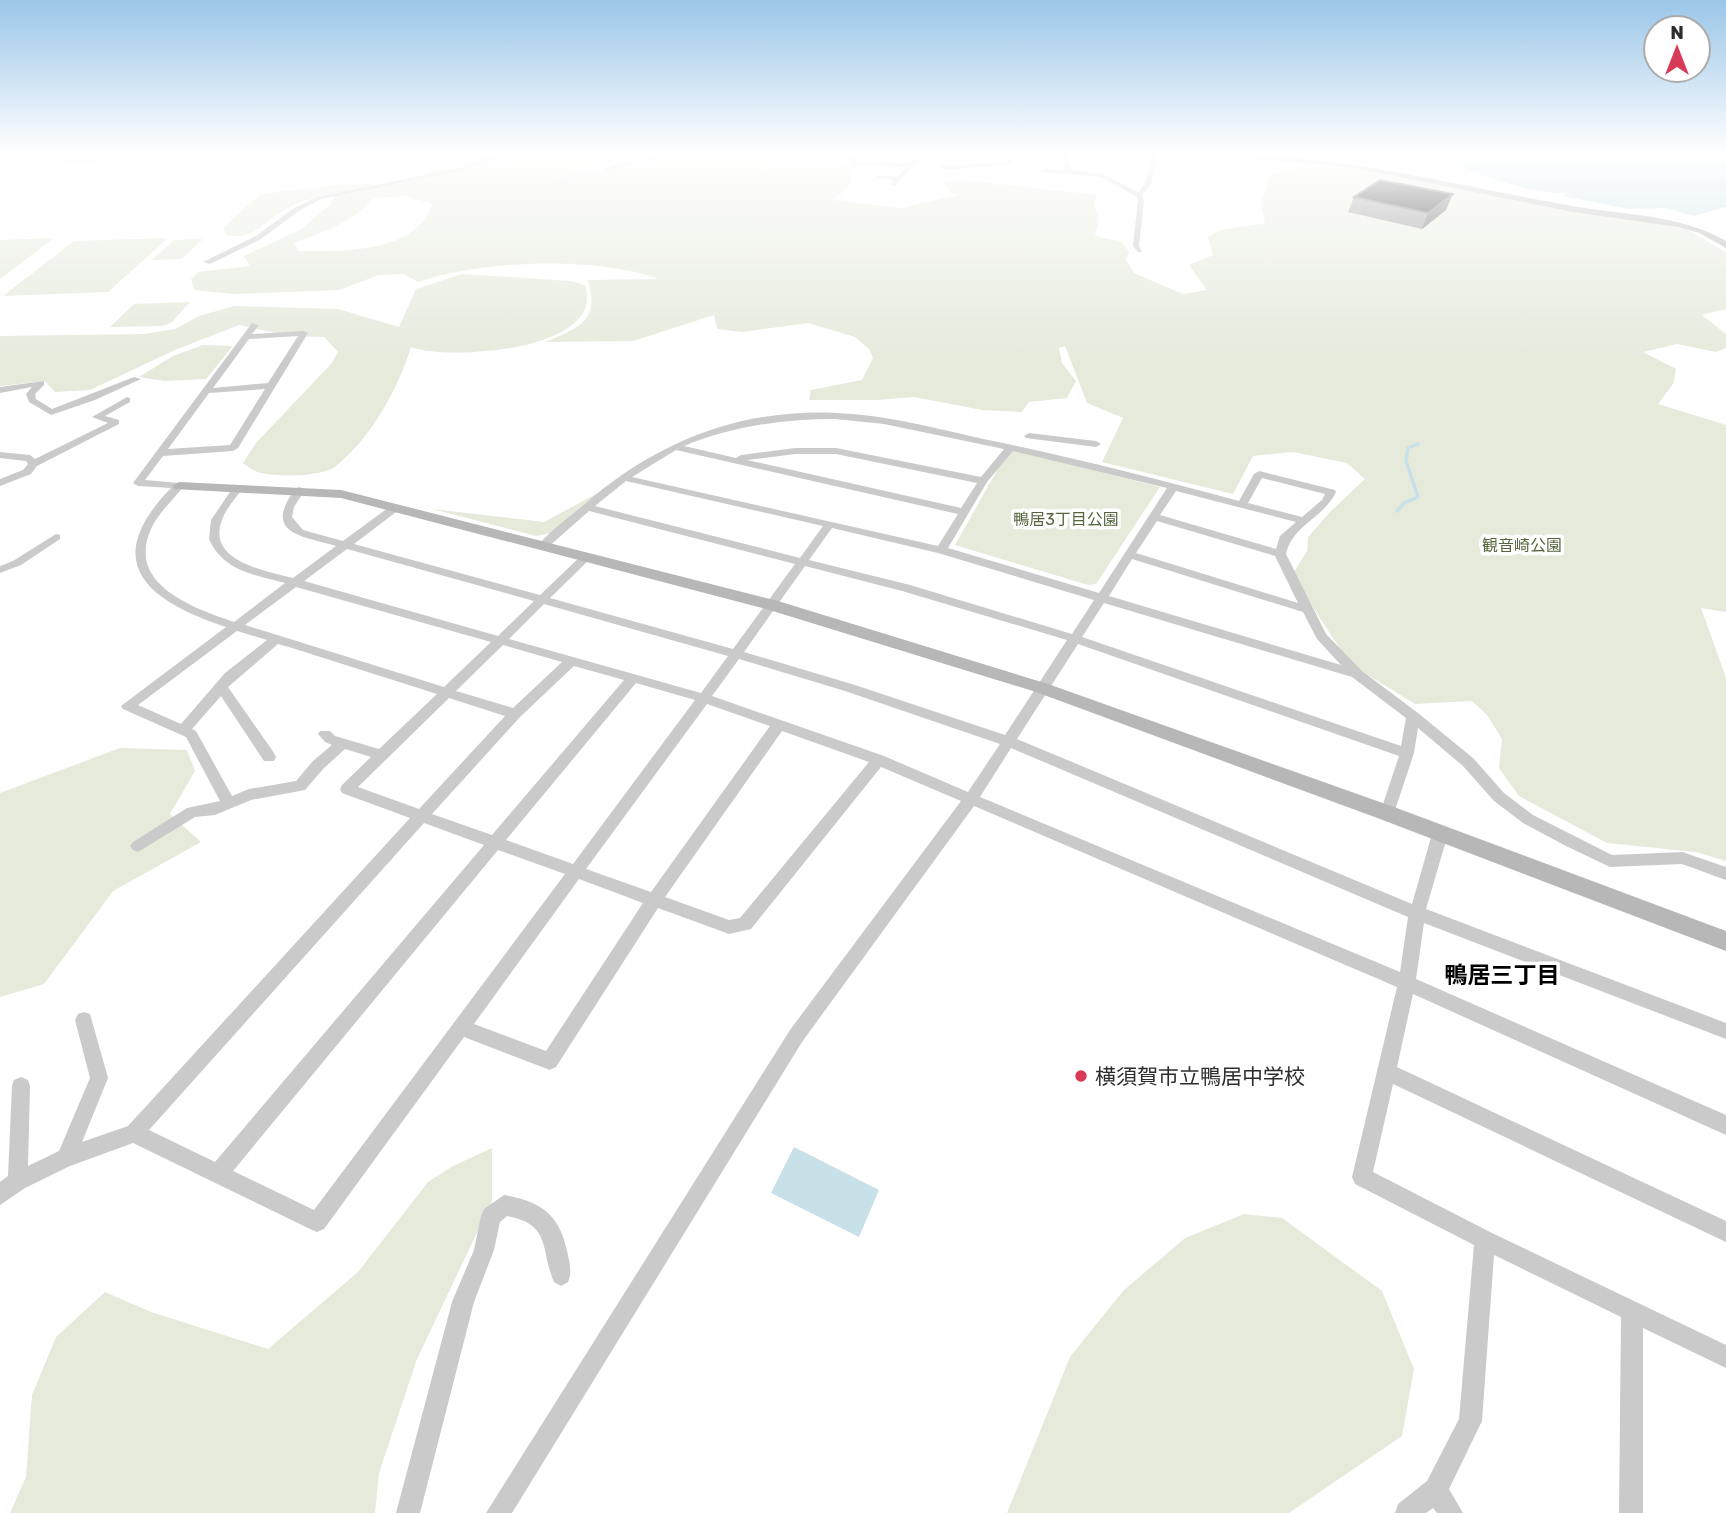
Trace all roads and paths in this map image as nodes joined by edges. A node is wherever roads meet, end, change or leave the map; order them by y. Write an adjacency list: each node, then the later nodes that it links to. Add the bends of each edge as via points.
1 (275, 224): 6 (street, via 255,239)
2 (1138, 224): 5 (street, via 1136,246)
3 (1682, 224): 4 (street)
4 (1726, 245)
5 (1140, 251)
6 (207, 262)
7 (255, 325): 8 (street)
8 (245, 337): 10 (street, via 304,333); 12 (street)
9 (137, 379): 11 (street, via 51,412 32,400 30,394 41,383)
10 (271, 386): 12 (street); 18 (street, via 233,448)
11 (0, 390)
12 (206, 391): 18 (street)
13 (127, 400): 21 (street, via 97,417 116,422)
14 (1096, 444): 17 (street, via 1031,431)
15 (675, 447): 16 (street, via 753,422 835,416); 20 (street); 22 (street)
16 (1012, 447): 17 (street); 23 (street)
17 (1024, 450): 26 (street)
18 (159, 453): 25 (street, via 138,483)
19 (0, 456): 21 (street, via 30,458)
20 (733, 460): 23 (street, via 795,451 836,451); 32 (street)
21 (33, 464): 24 (street, via 27,472)
22 (625, 478): 31 (street); 35 (street)
23 (984, 481): 32 (street)
24 (0, 483)
25 (179, 486): 27 (street); 50 (street, via 146,527 140,554 145,572 158,590 177,603)
26 (1174, 486): 29 (street); 33 (street)
27 (237, 488): 28 (street); 45 (street, via 212,527 223,557)
28 (300, 489): 30 (street); 37 (street, via 288,506 288,524 299,532)
29 (1242, 505): 34 (street); 34 (street, via 1259,474 1331,492 1326,502)
30 (396, 507): 37 (street); 38 (street)
31 (589, 508): 38 (street); 43 (street)
32 (964, 512): 39 (street)
33 (1154, 517): 40 (street); 41 (street)
34 (1301, 520): 40 (street, via 1284,538)
35 (829, 524): 39 (street); 43 (street)
36 (56, 537): 44 (street)
37 (346, 544): 45 (street); 47 (street)
38 (543, 546): 42 (street)
39 (941, 550): 46 (street)
40 (1280, 554): 49 (street)
41 (1130, 555): 46 (street); 49 (street)
42 (586, 557): 47 (street); 48 (street)
43 (803, 561): 48 (street); 51 (street)
44 (0, 570)
45 (292, 583): 50 (street); 53 (street)
46 (1103, 596): 51 (street); 56 (street)
47 (543, 598): 53 (street); 54 (street)
48 (772, 605): 54 (street); 59 (street)
49 (1306, 609): 56 (street, via 1321,636)
50 (236, 625): 52 (street); 65 (street, via 128,706)
51 (1073, 638): 59 (street); 69 (street)
52 (276, 639): 58 (street); 60 (street)
53 (501, 639): 55 (street); 60 (street)
54 (737, 654): 61 (street); 67 (street)
55 (570, 661): 57 (street); 62 (street)
56 (1357, 674): 63 (street)
57 (633, 678): 61 (street); 78 (street)
58 (221, 686): 65 (street); 71 (street)
59 (1042, 688): 67 (street); 75 (street)
60 (445, 692): 62 (street); 70 (street)
61 (704, 698): 64 (street); 80 (street)
62 (515, 714): 76 (street)
63 (1413, 716): 69 (street); 81 (street, via 1468,762 1499,797 1571,842 1610,861 1682,858)
64 (779, 724): 72 (street); 82 (street)
65 (184, 730): 74 (street, via 191,734)
66 (325, 734): 68 (street)
67 (1010, 742): 73 (street); 83 (street)
68 (343, 743): 70 (street); 74 (street, via 300,786)
69 (1407, 754): 75 (street)
70 (382, 755): 76 (street, via 347,789)
71 (269, 757)
72 (879, 760): 73 (street); 82 (street, via 745,924 729,927)
73 (971, 799): 85 (street); 104 (street, via 796,1036)
74 (229, 804): 79 (street, via 192,812)
75 (1387, 813): 77 (street)
76 (421, 816): 78 (street); 92 (street)
77 (1440, 834): 83 (street); 84 (street)
78 (494, 842): 80 (street); 94 (street)
79 (138, 846)
80 (575, 871): 82 (street); 87 (street)
81 (1726, 874)
82 (654, 900): 87 (street, via 550,1061)
83 (1417, 913): 85 (street); 88 (street)
84 (1726, 941)
85 (1407, 983): 89 (street); 91 (street)
86 (84, 1020): 93 (street, via 99,1078)
87 (460, 1027): 94 (street, via 317,1222)
88 (1726, 1031)
89 (1387, 1072): 97 (street); 98 (street, via 1362,1177)
90 (21, 1086): 95 (street)
91 (1726, 1125)
92 (134, 1133): 93 (street); 94 (street)
93 (66, 1158): 95 (street)
94 (219, 1172)
95 (18, 1181): 96 (street)
96 (0, 1195)
97 (1726, 1232)
98 (1485, 1240): 100 (street); 102 (street, via 1470,1421)
99 (561, 1275): 103 (street, via 556,1238 540,1216 504,1205 491,1216 484,1250 463,1302)
100 (1632, 1310): 101 (street); 107 (street)
101 (1726, 1357)
102 (1436, 1490): 105 (street); 106 (street)
103 (408, 1513)
104 (498, 1513)
105 (1407, 1513)
106 (1451, 1513)
107 (1631, 1513)

